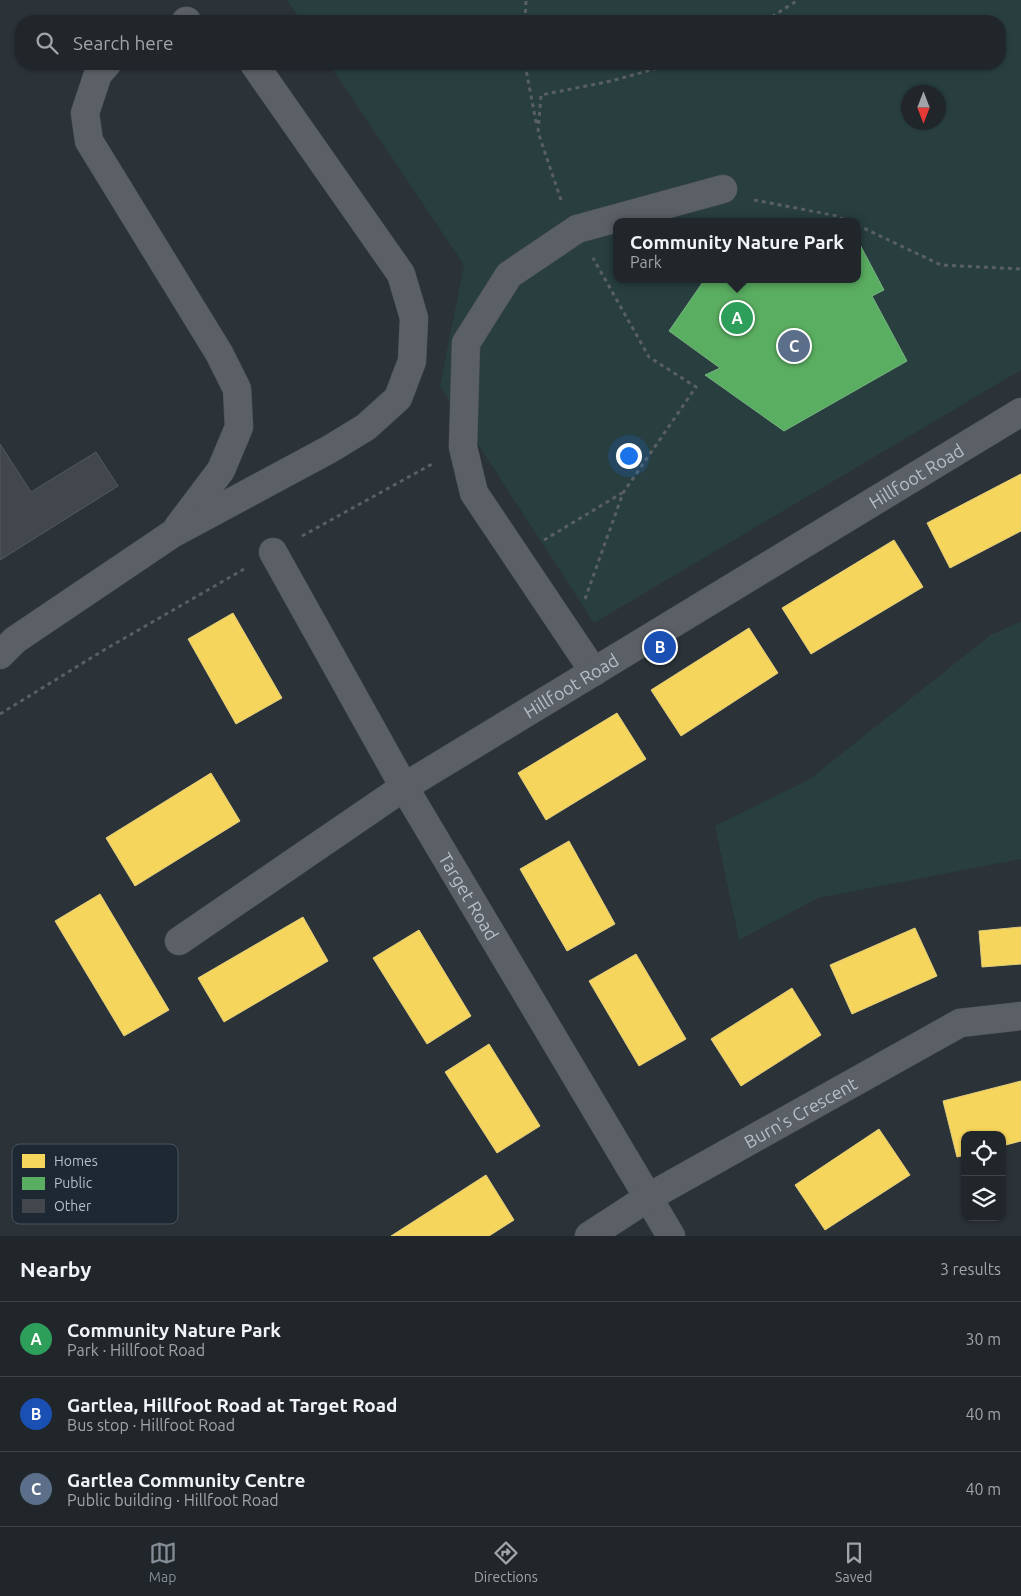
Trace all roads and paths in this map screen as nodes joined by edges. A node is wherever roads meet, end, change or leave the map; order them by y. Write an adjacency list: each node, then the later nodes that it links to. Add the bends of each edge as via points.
1 (526, 0): 3 (path)
2 (798, 0): 4 (path)
3 (525, 15)
4 (774, 15)
5 (102, 70): 20 (street, via 85,113 89,141 219,353 237,389 239,427 221,470)
6 (258, 70): 20 (street, via 401,274 414,318 412,361 398,398 366,427)
7 (526, 70): 9 (path)
8 (651, 70): 9 (path, via 541,95)
9 (538, 132): 15 (path, via 562,202)
10 (723, 189): 11 (street); 12 (path, via 736,197)
11 (620, 218)
12 (842, 218)
13 (613, 220): 15 (street)
14 (861, 227): 16 (path, via 941,265)
15 (577, 230): 18 (street, via 509,275 466,343); 19 (path, via 649,357 696,387)
16 (1021, 269)
17 (1021, 412): 25 (street, Hillfoot Road)
18 (462, 447): 21 (path); 22 (street, via 474,493)
19 (623, 493): 22 (path); 23 (path)
20 (172, 534): 24 (street)
21 (273, 552): 26 (path); 27 (street, Target Road)
22 (516, 556): 23 (street)
23 (571, 638): 25 (street)
24 (8, 648)
25 (594, 672): 27 (street, Hillfoot Road)
26 (0, 714)
27 (404, 787): 28 (street, Hillfoot Road); 30 (street, Target Road)
28 (180, 941)
29 (1021, 1016): 30 (street, Burn's Crescent, via 960,1023)
30 (649, 1197): 31 (street, Burn's Crescent); 32 (street, Target Road)
31 (589, 1236)
32 (671, 1236)

